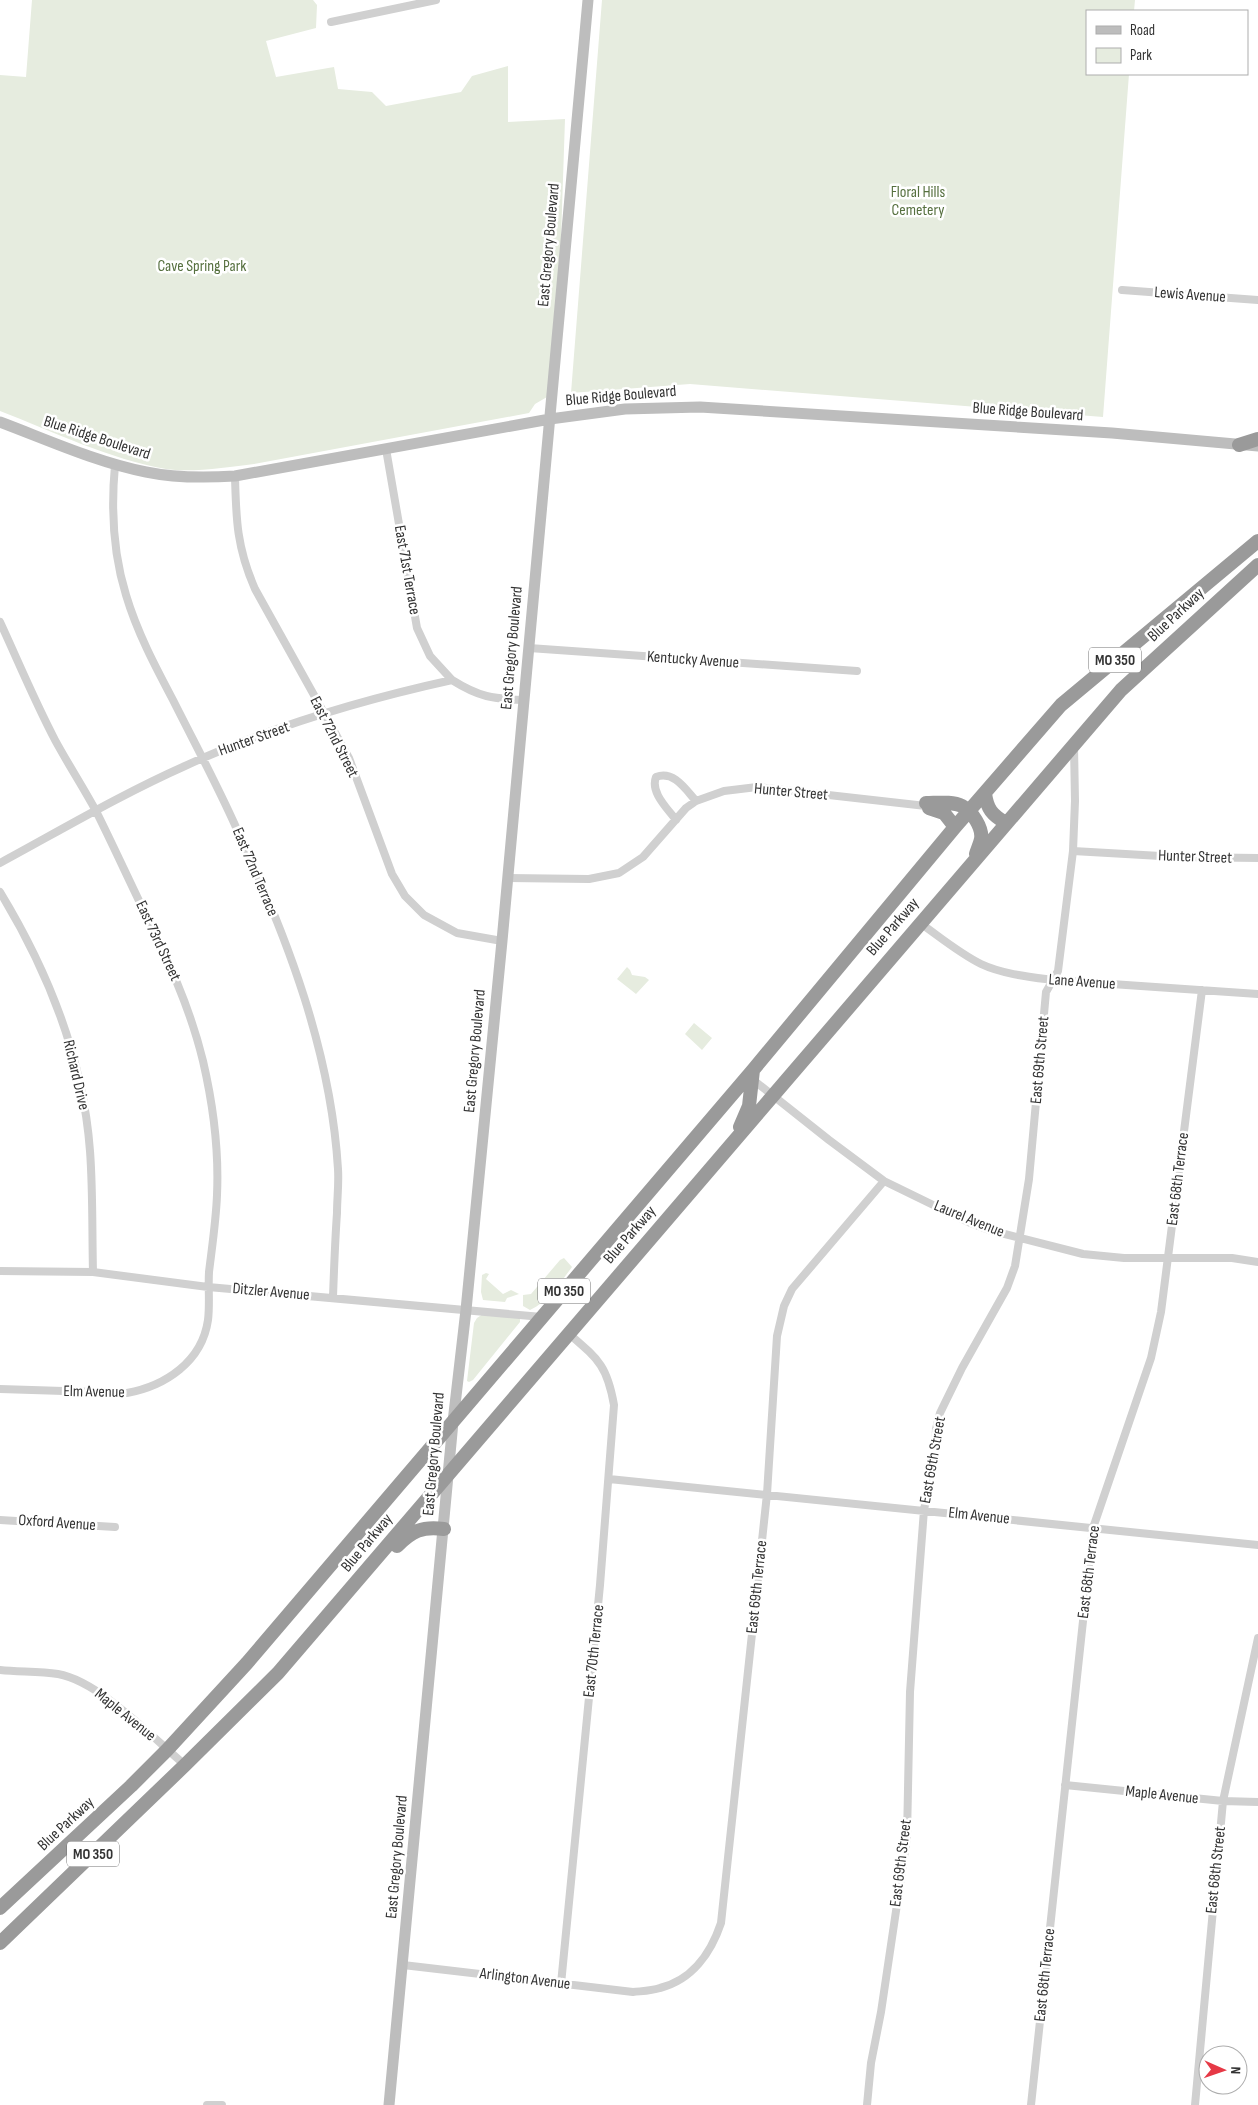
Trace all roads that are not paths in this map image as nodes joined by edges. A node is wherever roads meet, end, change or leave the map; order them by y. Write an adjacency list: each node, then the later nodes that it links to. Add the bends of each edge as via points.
1 (436, 0): 3 (street)
2 (588, 0): 6 (main road, East Gregory Boulevard)
3 (331, 22)
4 (1122, 290): 5 (street, Lewis Avenue)
5 (1258, 300)
6 (550, 419): 9 (main road, Blue Ridge Boulevard, via 625,409 700,407); 11 (main road, Blue Ridge Boulevard); 17 (main road, East Gregory Boulevard)
7 (0, 422): 12 (main road, Blue Ridge Boulevard)
8 (1258, 440): 9 (highway)
9 (1239, 445): 10 (main road, Blue Ridge Boulevard)
10 (1258, 446)
11 (386, 449): 13 (main road, Blue Ridge Boulevard); 19 (street, East 71st Terrace, via 417,628 430,656)
12 (115, 464): 13 (main road, Blue Ridge Boulevard, via 174,476); 23 (street, East 72nd Terrace, via 112,494 114,530 126,595 145,645)
13 (235, 476): 21 (street, East 72nd Street, via 237,532 245,567)
14 (1258, 541): 24 (highway, Blue Parkway / MO 350, via 1061,705)
15 (1257, 566): 22 (highway, Blue Parkway / MO 350, via 1121,690)
16 (0, 622): 28 (street, East 73rd Street, via 54,737)
17 (529, 648): 18 (street, Kentucky Avenue); 20 (main road, East Gregory Boulevard)
18 (857, 671)
19 (452, 680): 20 (street, via 484,697); 21 (street, Hunter Street)
20 (524, 700): 36 (main road, East Gregory Boulevard)
21 (323, 714): 23 (street, Hunter Street); 39 (street, East 72nd Street, via 349,758 392,874 405,896 424,915 457,933)
22 (1074, 744): 30 (highway, Blue Parkway / MO 350); 32 (street, East 69th Street)
23 (203, 758): 28 (street, Hunter Street); 53 (street, East 72nd Terrace, via 266,894 322,1058 339,1172)
24 (985, 793): 27 (highway, Blue Parkway / MO 350); 30 (highway, via 986,804 992,814)
25 (696, 801): 26 (street, Hunter Street, via 724,791 757,787); 29 (street, Hunter Street); 29 (street, via 669,775 656,777 654,790)
26 (926, 805): 27 (highway, via 961,805); 31 (highway, via 944,812)
27 (970, 810): 31 (highway, Blue Parkway / MO 350); 34 (highway, via 982,838)
28 (96, 812): 35 (street, Hunter Street); 52 (street, East 73rd Street, via 173,970 203,1062 213,1118 217,1176)
29 (676, 820): 36 (street, Hunter Street, via 643,858 619,873 589,879)
30 (1006, 823): 34 (highway, Blue Parkway / MO 350)
31 (956, 827): 43 (highway, Blue Parkway / MO 350)
32 (1073, 851): 33 (street, Hunter Street); 40 (street, East 69th Street, via 1058,971)
33 (1258, 858)
34 (973, 862): 38 (highway, Blue Parkway / MO 350)
35 (0, 863)
36 (508, 878): 39 (main road, East Gregory Boulevard)
37 (0, 892): 51 (street, Richard Drive, via 41,966 74,1056 90,1151)
38 (920, 923): 40 (street, Lane Avenue, via 982,965); 44 (highway, Blue Parkway / MO 350)
39 (502, 941): 54 (main road, East Gregory Boulevard)
40 (1053, 980): 41 (street, Lane Avenue); 47 (street, East 69th Street, via 1046,992)
41 (1202, 990): 42 (street, Lane Avenue); 48 (street, East 68th Terrace)
42 (1258, 994)
43 (751, 1075): 44 (street, Laurel Avenue); 45 (highway, via 749,1106); 55 (highway, Blue Parkway / MO 350)
44 (773, 1095): 45 (highway, Blue Parkway / MO 350); 46 (street, Laurel Avenue)
45 (735, 1139): 56 (highway, Blue Parkway / MO 350)
46 (884, 1181): 47 (street, Laurel Avenue, via 968,1222); 61 (street, East 69th Terrace, via 801,1277 784,1306 777,1336)
47 (1021, 1238): 48 (street, Laurel Avenue, via 1083,1254); 62 (street, East 69th Street, via 1007,1288 940,1413)
48 (1168, 1258): 49 (street, Laurel Avenue, via 1232,1258); 65 (street, East 68th Terrace, via 1151,1358)
49 (1258, 1262)
50 (0, 1271): 51 (street, Ditzler Avenue)
51 (93, 1272): 52 (street, Ditzler Avenue)
52 (208, 1287): 53 (street, Ditzler Avenue); 57 (street, Elm Avenue, via 207,1323 201,1341 192,1357 163,1382 127,1394)
53 (333, 1297): 54 (street, Ditzler Avenue)
54 (466, 1310): 55 (street, Ditzler Avenue); 58 (main road, East Gregory Boulevard)
55 (542, 1317): 58 (highway, Blue Parkway / MO 350)
56 (568, 1333): 59 (highway, Blue Parkway / MO 350); 60 (street, East 70th Terrace, via 599,1362 609,1379 614,1405)
57 (0, 1389)
58 (453, 1422): 59 (main road, East Gregory Boulevard); 71 (highway, Blue Parkway / MO 350, via 247,1663)
59 (449, 1474): 66 (main road, East Gregory Boulevard); 68 (highway, Blue Parkway / MO 350)
60 (609, 1479): 61 (street, Elm Avenue); 79 (street, East 70th Terrace)
61 (767, 1494): 62 (street, Elm Avenue); 80 (street, East 69th Terrace, via 721,1923 705,1957 692,1971 677,1981)
62 (924, 1510): 65 (street, Elm Avenue); 84 (street, East 69th Street, via 910,1692 907,1837)
63 (0, 1520): 64 (street, Oxford Avenue)
64 (115, 1527)
65 (1093, 1528): 67 (street, Elm Avenue); 73 (street, East 68th Terrace)
66 (444, 1529): 68 (highway, via 413,1531 369,1577); 78 (main road, East Gregory Boulevard)
67 (1258, 1545)
68 (351, 1588): 72 (highway, Blue Parkway / MO 350, via 278,1673)
69 (1258, 1638): 74 (street, East 68th Street)
70 (0, 1670): 71 (street, Maple Avenue, via 72,1678 100,1692)
71 (167, 1750): 72 (street, Maple Avenue); 76 (highway, Blue Parkway / MO 350)
72 (185, 1765): 77 (highway, Blue Parkway / MO 350)
73 (1065, 1785): 74 (street, Maple Avenue); 85 (street, East 68th Terrace)
74 (1223, 1801): 75 (street, Maple Avenue); 86 (street, East 68th Street)
75 (1258, 1802)
76 (0, 1908)
77 (0, 1943)
78 (403, 1965): 79 (street, Arlington Avenue); 83 (main road, East Gregory Boulevard)
79 (561, 1984): 80 (street, Arlington Avenue, via 633,1992)
80 (647, 1990)
81 (207, 2105): 82 (street)
82 (222, 2105)
83 (390, 2105)
84 (866, 2105)
85 (1031, 2105)
86 (1196, 2105)

